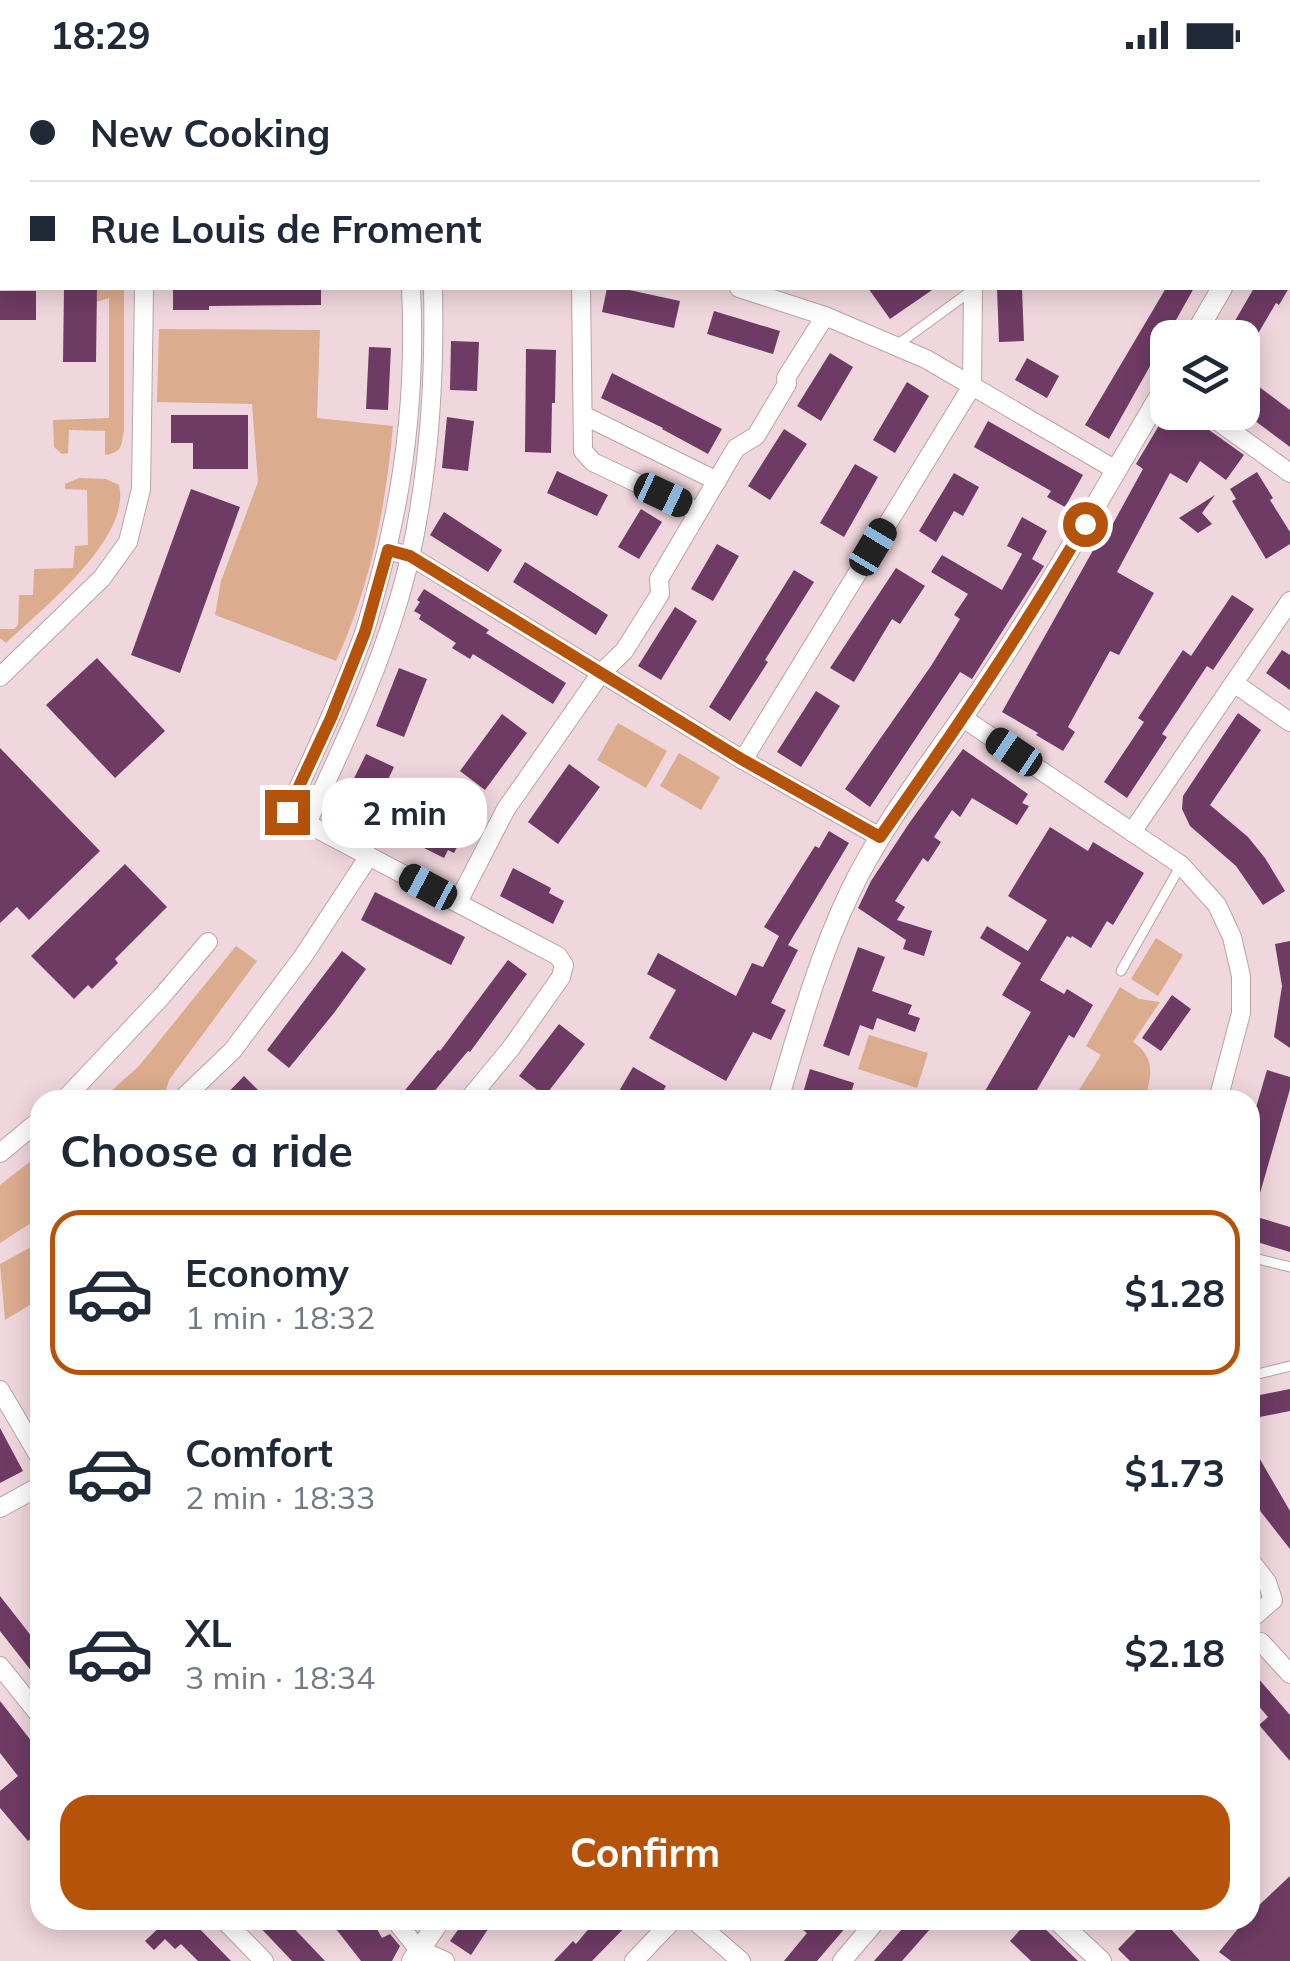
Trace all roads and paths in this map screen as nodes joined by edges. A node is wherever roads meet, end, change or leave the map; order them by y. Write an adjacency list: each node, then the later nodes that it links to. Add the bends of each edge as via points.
1 (144, 290): 24 (street, via 141,489 128,542 102,578)
2 (411, 290): 20 (street, via 408,428)
3 (433, 290): 21 (street, via 431,426)
4 (581, 290): 14 (street)
5 (744, 290): 9 (street)
6 (970, 290): 11 (lane)
7 (973, 290): 12 (street)
8 (1221, 290): 10 (street)
9 (824, 316): 11 (street); 18 (street, via 756,436 736,448)
10 (1203, 320)
11 (897, 346): 12 (street)
12 (972, 386): 16 (street); 30 (street)
13 (1150, 413): 16 (street)
14 (583, 415): 18 (street); 19 (street, via 583,451 593,462)
15 (1230, 430): 17 (street)
16 (1116, 470): 27 (street)
17 (1290, 473)
18 (717, 481): 19 (street)
19 (698, 512): 23 (street, via 659,578 660,594 624,652)
20 (388, 550): 21 (street); 26 (street)
21 (410, 556): 23 (street); 29 (street)
22 (1290, 602): 25 (street)
23 (601, 674): 30 (street); 36 (street, via 506,809)
24 (0, 677)
25 (1234, 683): 28 (street); 32 (street)
26 (331, 718): 29 (street); 31 (street, via 287,812)
27 (964, 718): 32 (street); 33 (street)
28 (1290, 722)
29 (352, 728): 31 (street)
30 (743, 760): 33 (street)
31 (304, 821): 34 (street)
32 (1132, 832): 35 (street)
33 (880, 837): 42 (street, via 826,946)
34 (368, 856): 36 (street); 40 (street, via 302,958)
35 (1181, 865): 38 (lane); 43 (street, via 1217,905 1241,976 1241,1013)
36 (458, 902): 41 (street, via 558,956 564,966)
37 (208, 942): 39 (street)
38 (1121, 972)
39 (73, 1090)
40 (193, 1090)
41 (476, 1090)
42 (781, 1090)
43 (1221, 1090)
44 (30, 1128): 45 (street)
45 (0, 1153)
46 (1260, 1259): 47 (lane)
47 (1290, 1268)
48 (1290, 1366): 49 (lane)
49 (1260, 1374)
50 (0, 1390): 51 (street)
51 (30, 1441)
52 (30, 1492): 53 (street)
53 (0, 1508)
54 (1260, 1573): 55 (street, via 1274,1600)
55 (1260, 1612)
56 (1261, 1642): 58 (street)
57 (0, 1666): 59 (street)
58 (1290, 1674)
59 (30, 1704)
60 (234, 1930): 68 (street)
61 (401, 1930): 67 (street)
62 (433, 1930): 67 (street)
63 (663, 1930): 70 (street)
64 (705, 1930): 71 (street)
65 (868, 1930): 72 (street)
66 (1067, 1930): 73 (street)
67 (415, 1955): 69 (street)
68 (264, 1961)
69 (445, 1961)
70 (634, 1961)
71 (741, 1961)
72 (842, 1961)
73 (1101, 1961)

